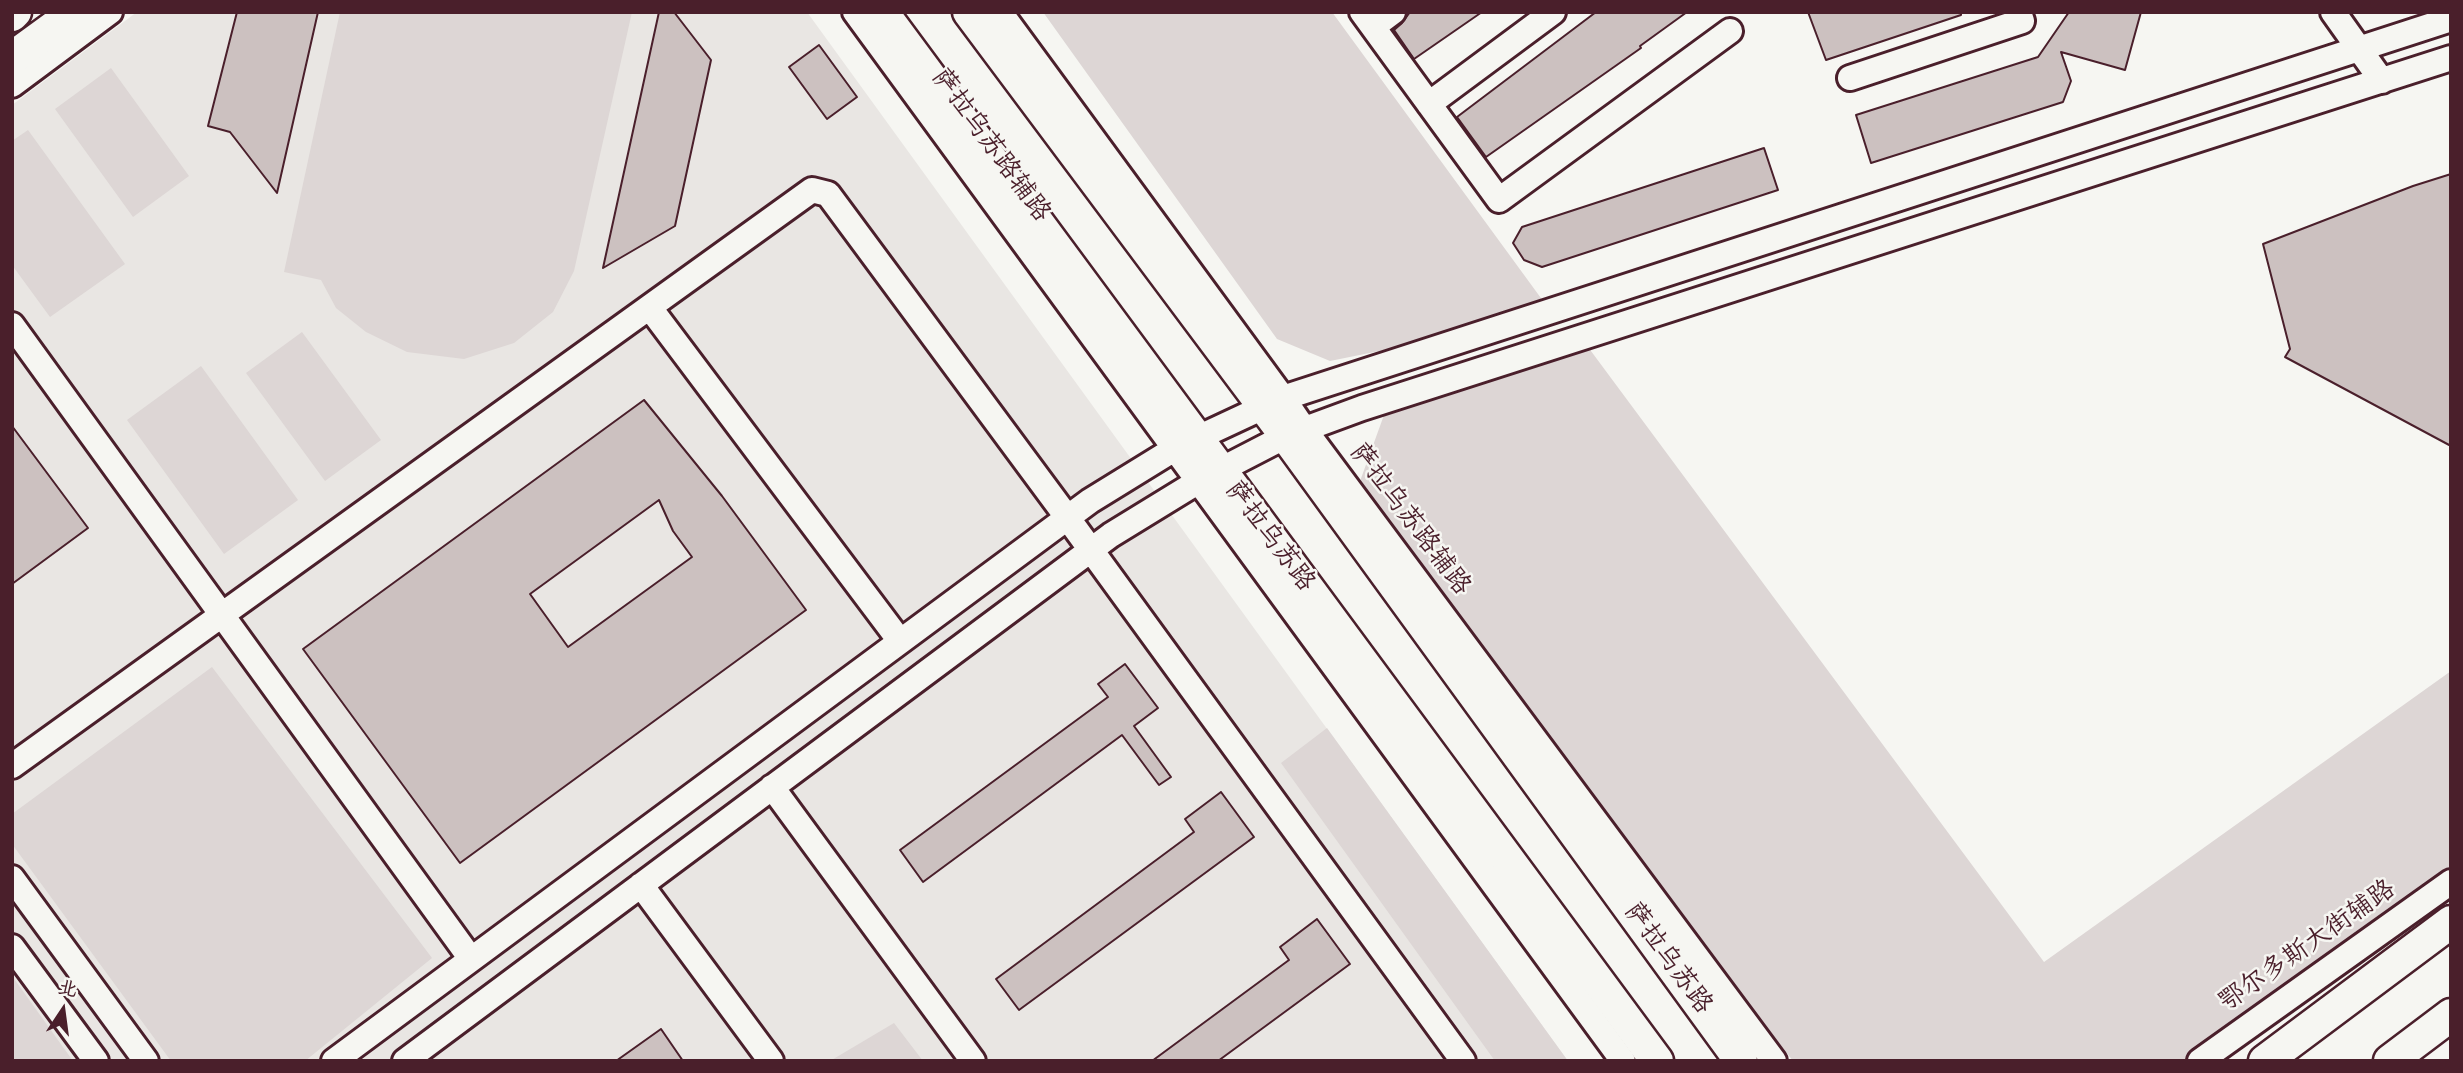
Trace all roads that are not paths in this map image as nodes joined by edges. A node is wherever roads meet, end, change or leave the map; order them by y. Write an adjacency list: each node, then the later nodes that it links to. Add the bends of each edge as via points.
1 (75, 12): 15 (main road)
2 (110, 12): 19 (street)
3 (855, 12): 25 (street, 萨拉乌苏路辅路)
4 (882, 12): 25 (main road, 萨拉乌苏路)
5 (969, 12): 23 (main road, 萨拉乌苏路)
6 (1000, 12): 23 (street)
7 (1393, 12): 12 (street)
8 (1553, 12): 20 (street)
9 (2019, 12): 17 (street, via 2022,21)
10 (2333, 12): 14 (street)
11 (2451, 19): 14 (street)
12 (1367, 20): 20 (street)
13 (1730, 31): 20 (street, via 1499,200)
14 (2359, 49): 18 (street); 23 (street)
15 (12, 58)
16 (2451, 58): 18 (street)
17 (1850, 78)
18 (2382, 81): 24 (street)
19 (12, 85)
20 (1429, 104)
21 (650, 309): 27 (street, via 813,190 828,194); 29 (street); 30 (street)
22 (12, 326): 29 (street)
23 (1273, 402): 24 (main road, 萨拉乌苏路); 25 (street)
24 (1295, 433): 26 (street); 49 (main road, 萨拉乌苏路); 50 (street, 萨拉乌苏路辅路)
25 (1186, 443): 26 (main road, 萨拉乌苏路); 27 (street)
26 (1209, 475): 28 (street); 47 (street); 48 (main road, 萨拉乌苏路)
27 (1068, 517): 28 (street); 30 (street)
28 (1090, 551): 32 (street); 46 (street)
29 (222, 616): 31 (street); 38 (street)
30 (900, 641): 38 (street)
31 (12, 766)
32 (772, 787): 35 (street); 45 (street)
33 (12, 878): 41 (street)
34 (2451, 883): 51 (street, 鄂尔多斯大街辅路)
35 (641, 885): 43 (street); 44 (street)
36 (2451, 922): 52 (main road)
37 (12, 947): 40 (street)
38 (471, 959): 42 (street)
39 (2451, 1015): 53 (main road)
40 (96, 1061)
41 (146, 1061)
42 (334, 1061)
43 (405, 1061)
44 (771, 1061)
45 (974, 1061)
46 (1463, 1061)
47 (1623, 1061)
48 (1657, 1061)
49 (1741, 1061)
50 (1774, 1061)
51 (2200, 1061)
52 (2265, 1061)
53 (2390, 1061)

